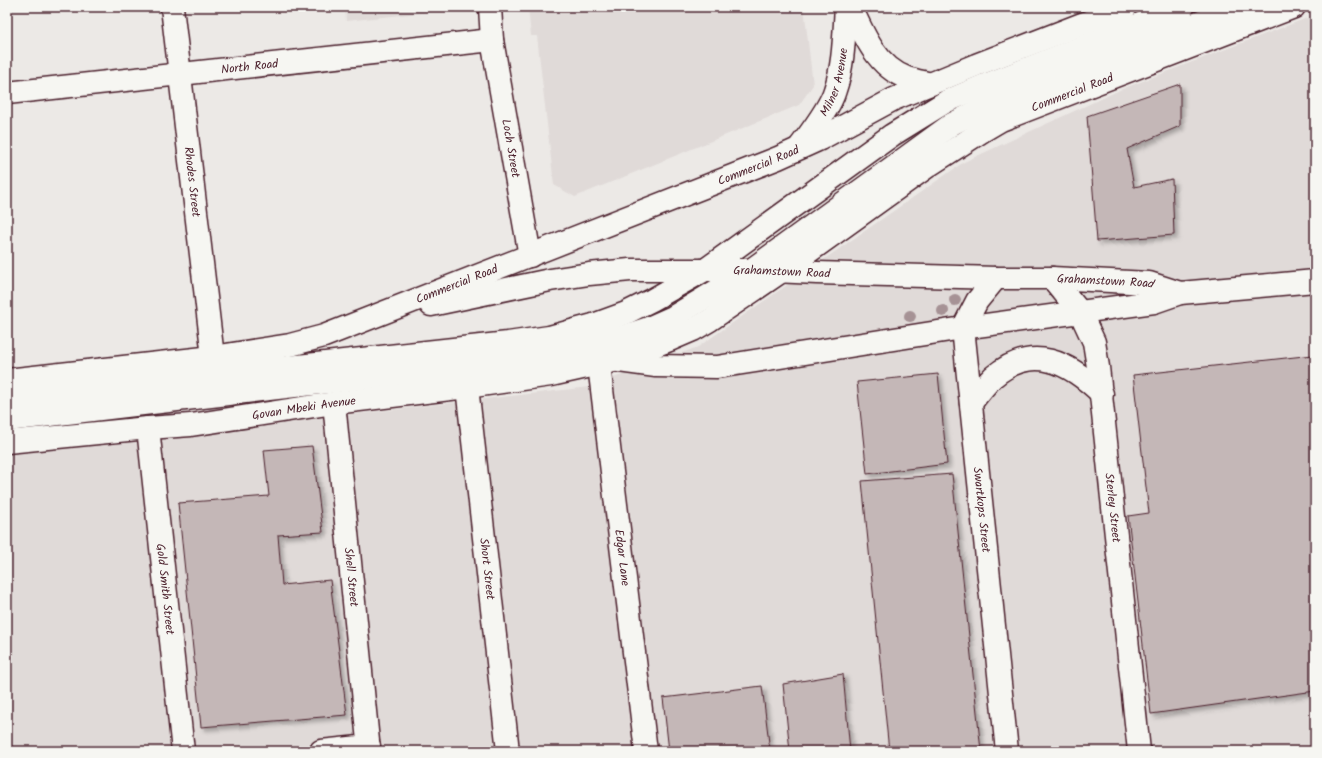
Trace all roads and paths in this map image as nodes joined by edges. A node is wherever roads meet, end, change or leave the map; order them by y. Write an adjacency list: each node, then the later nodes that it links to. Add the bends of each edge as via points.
1 (172, 7): 10 (main road, Rhodes Street)
2 (490, 7): 9 (main road, Loch Street)
3 (846, 7): 13 (main road, Milner Avenue, via 840,69 835,92)
4 (851, 7): 11 (main road, via 864,36 890,69 906,78)
5 (1126, 7): 11 (main road, Commercial Road)
6 (1183, 7): 15 (main road, via 947,101 892,135)
7 (1240, 7): 16 (main road, via 993,103 952,124)
8 (1294, 7): 17 (main road, Commercial Road, via 1001,120 928,166)
9 (492, 40): 10 (main road, North Road); 14 (main road, Loch Street)
10 (180, 74): 12 (main road, North Road); 25 (main road, Rhodes Street)
11 (931, 84): 13 (main road, Commercial Road, via 894,99 841,129)
12 (7, 93)
13 (799, 148): 14 (main road, Commercial Road)
14 (530, 256): 23 (main road, Commercial Road)
15 (705, 270): 16 (main road, Grahamstown Road); 23 (main road, Grahamstown Road, via 630,270 589,274); 30 (main road, via 626,313 549,337)
16 (752, 270): 17 (main road, Grahamstown Road); 33 (main road, via 673,317 646,329 601,344 565,352 516,360)
17 (782, 271): 18 (main road, Grahamstown Road); 26 (main road, Commercial Road, via 692,330)
18 (996, 278): 19 (main road, Grahamstown Road); 24 (main road, via 977,301)
19 (1052, 278): 21 (main road, Grahamstown Road, via 1149,283); 22 (main road, Sterley Street)
20 (1315, 281): 21 (main road, Grahamstown Road)
21 (1180, 293): 22 (main road, Grahamstown Road, via 1154,302)
22 (1080, 312): 24 (main road, Grahamstown Road); 29 (main road, Sterley Street, via 1094,342)
23 (385, 313): 25 (main road, via 305,341)
24 (963, 328): 26 (main road, Grahamstown Road, via 717,367); 32 (main road, Swartkops Street)
25 (213, 357): 27 (main road)
26 (608, 363): 28 (main road, Govan Mbeki Avenue, via 551,375); 40 (main road, Edgar Lane)
27 (7, 380)
28 (467, 387): 31 (main road, Govan Mbeki Avenue); 39 (main road, Short Street)
29 (1102, 394): 32 (main road, via 1087,379 1069,367 1053,361 1036,359 1023,361 993,377); 42 (main road, Sterley Street)
30 (7, 400)
31 (334, 403): 34 (main road, Govan Mbeki Avenue, via 192,425); 36 (main road, Shell Street)
32 (971, 403): 41 (main road, Swartkops Street)
33 (7, 420)
34 (148, 428): 35 (main road, Govan Mbeki Avenue); 37 (main road, Gold Smith Street)
35 (7, 442)
36 (369, 749): 38 (main road)
37 (182, 751)
38 (322, 751)
39 (508, 751)
40 (646, 751)
41 (1007, 751)
42 (1139, 751)

